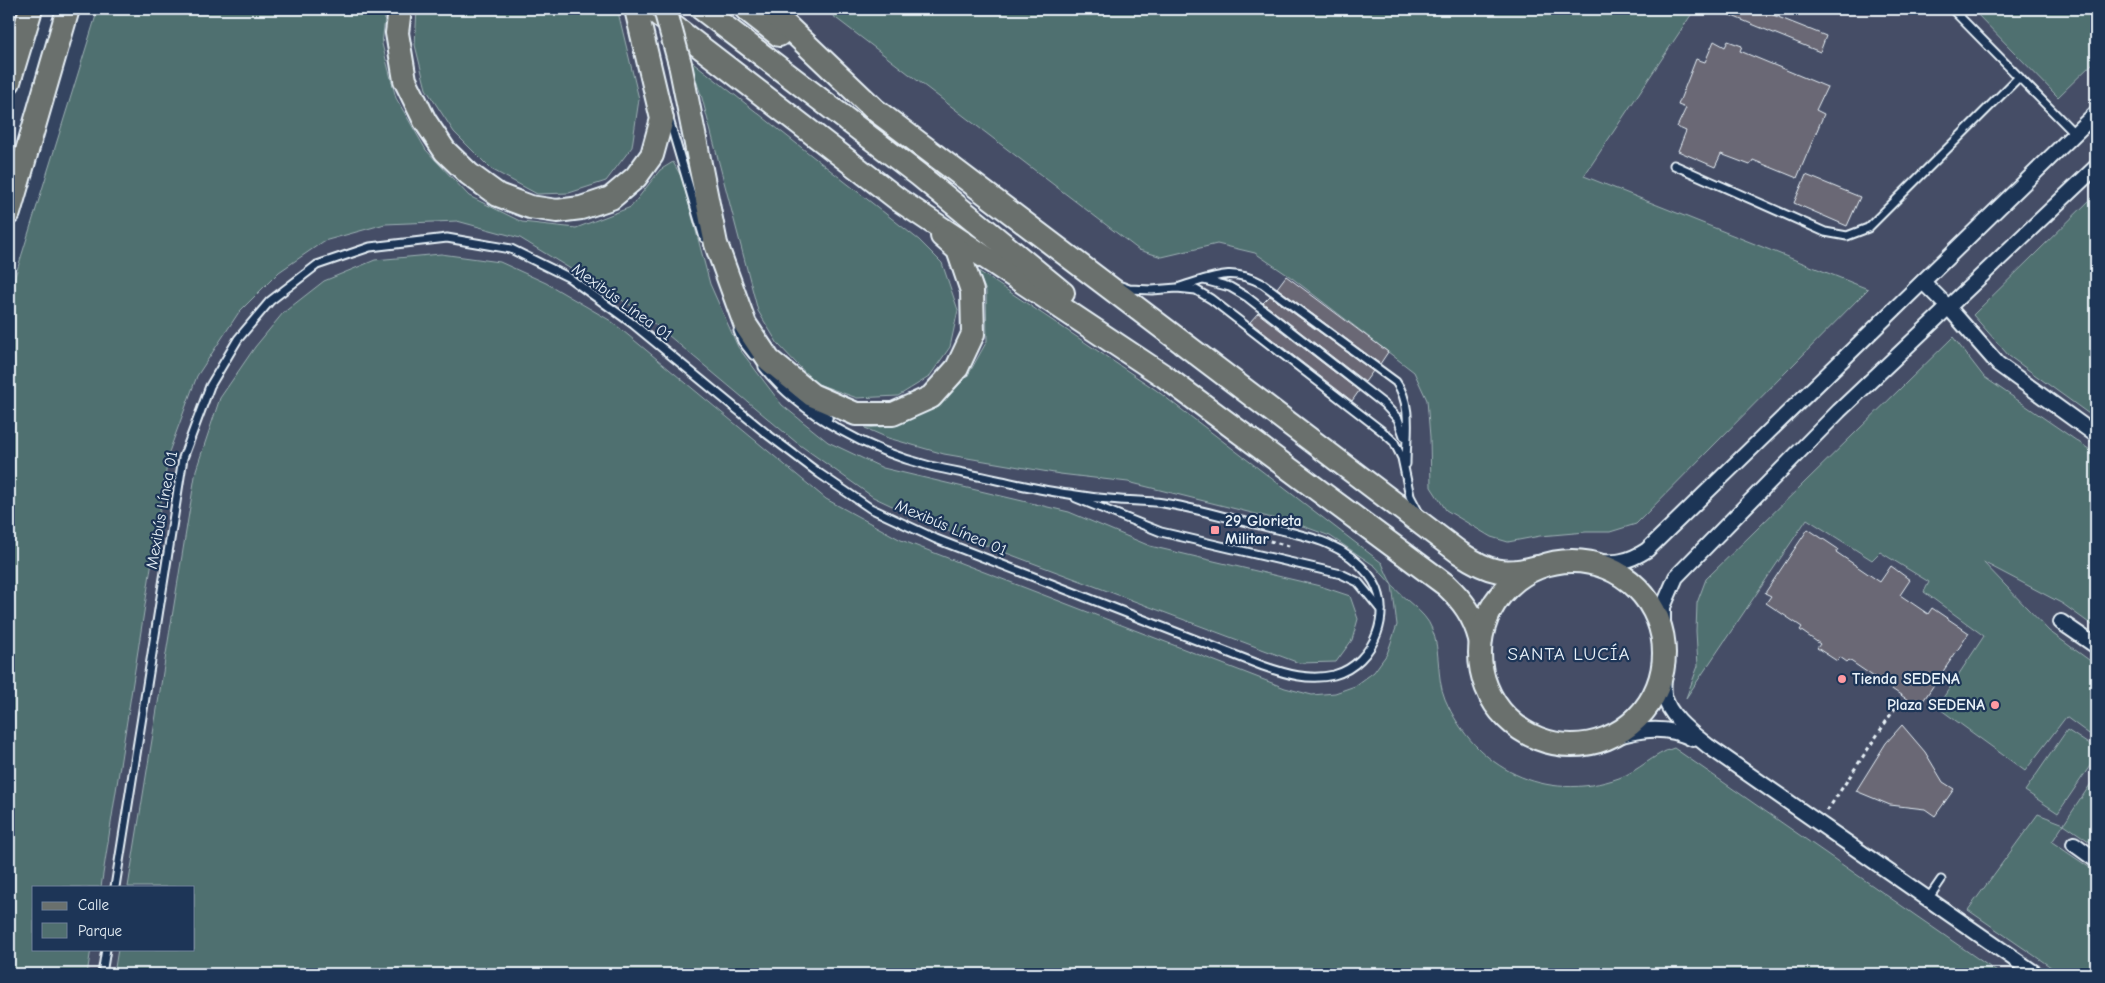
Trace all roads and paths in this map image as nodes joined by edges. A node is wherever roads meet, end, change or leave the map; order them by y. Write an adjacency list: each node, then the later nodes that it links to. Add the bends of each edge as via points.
1 (31, 9): 13 (main road)
2 (68, 9): 20 (main road)
3 (400, 9): 11 (main road, via 397,33 404,80 425,121 445,151 469,174 498,195 530,206 557,211 581,208 611,198 636,177 652,155 662,119)
4 (636, 9): 11 (main road)
5 (651, 9): 19 (main road)
6 (665, 9): 28 (main road, bridge, via 680,64 716,244 745,324)
7 (702, 9): 29 (main road, via 919,175)
8 (746, 9): 14 (main road)
9 (769, 9): 14 (main road)
10 (1952, 9): 12 (lane)
11 (648, 56): 21 (lane)
12 (2020, 77): 16 (lane); 17 (lane, via 1868,228 1847,236 1825,232)
13 (9, 82)
14 (874, 109): 22 (main road)
15 (2096, 113): 16 (street)
16 (2075, 134): 24 (street)
17 (1674, 165)
18 (2096, 167): 26 (street)
19 (900, 200): 28 (main road, via 958,250 972,291 974,334 957,368 930,397 893,414 856,414 812,396); 29 (main road)
20 (9, 213)
21 (705, 242)
22 (1079, 265): 25 (lane, via 1130,289); 35 (main road)
23 (1203, 280): 25 (lane); 32 (lane, via 1230,287 1248,297 1384,404 1398,419); 32 (lane, via 1229,273 1248,276 1264,284 1396,382 1404,393 1407,408)
24 (1923, 282): 26 (street); 38 (street, via 1648,550 1618,564)
25 (1177, 288): 33 (lane, via 1196,290 1211,299 1382,431 1394,442 1402,458)
26 (1949, 308): 31 (street, via 1998,364); 43 (street, via 1839,411 1676,577 1663,607)
27 (735, 324): 30 (lane, Mexibús Línea 01, via 742,342 777,385 806,410)
28 (769, 360): 30 (lane, Mexibús Línea 01, via 807,402)
29 (1164, 376): 42 (main road, via 1446,585 1470,611)
30 (846, 432): 34 (lane, Mexibús Línea 01, via 928,466)
31 (2096, 435)
32 (1406, 441): 33 (lane)
33 (1405, 477): 35 (lane, via 1410,496 1422,518)
34 (1066, 494): 40 (lane, Mexibús Línea 01, via 1161,532 1341,574 1358,582); 40 (lane, Mexibús Línea 01, via 1162,503 1324,540 1360,564 1374,580 1380,595)
35 (1440, 538): 39 (main road, via 1492,571 1517,572)
36 (1262, 539): 37 (path)
37 (1293, 547)
38 (1592, 562): 39 (main road, via 1564,561); 43 (main road, via 1618,573 1640,590 1655,613)
39 (1537, 567): 42 (main road, via 1511,582 1500,594 1487,615)
40 (1381, 611): 53 (lane, Mexibús Línea 01, via 1378,633 1368,652 1356,665 1335,675 1311,678 1288,675 936,539 870,508 790,451 633,324 568,277 511,249 447,238 370,247 317,265 270,300 238,339 210,386 183,458)
41 (2061, 622): 44 (street)
42 (1480, 639): 47 (main road, via 1479,654 1485,685 1500,712 1511,722 1524,732 1552,743 1568,745)
43 (1664, 639): 45 (main road)
44 (2096, 646)
45 (1663, 667): 47 (main road, via 1655,693 1638,717 1627,728); 48 (street, via 1664,696 1672,711)
46 (1899, 702): 49 (path)
47 (1599, 741): 48 (street, via 1658,729 1674,731)
48 (1708, 746): 49 (street)
49 (1820, 822): 54 (street)
50 (2074, 844): 51 (street)
51 (2096, 860)
52 (1941, 880): 54 (lane)
53 (115, 886)
54 (1928, 898): 57 (street)
55 (106, 950): 56 (lane)
56 (102, 974)
57 (2036, 974)

